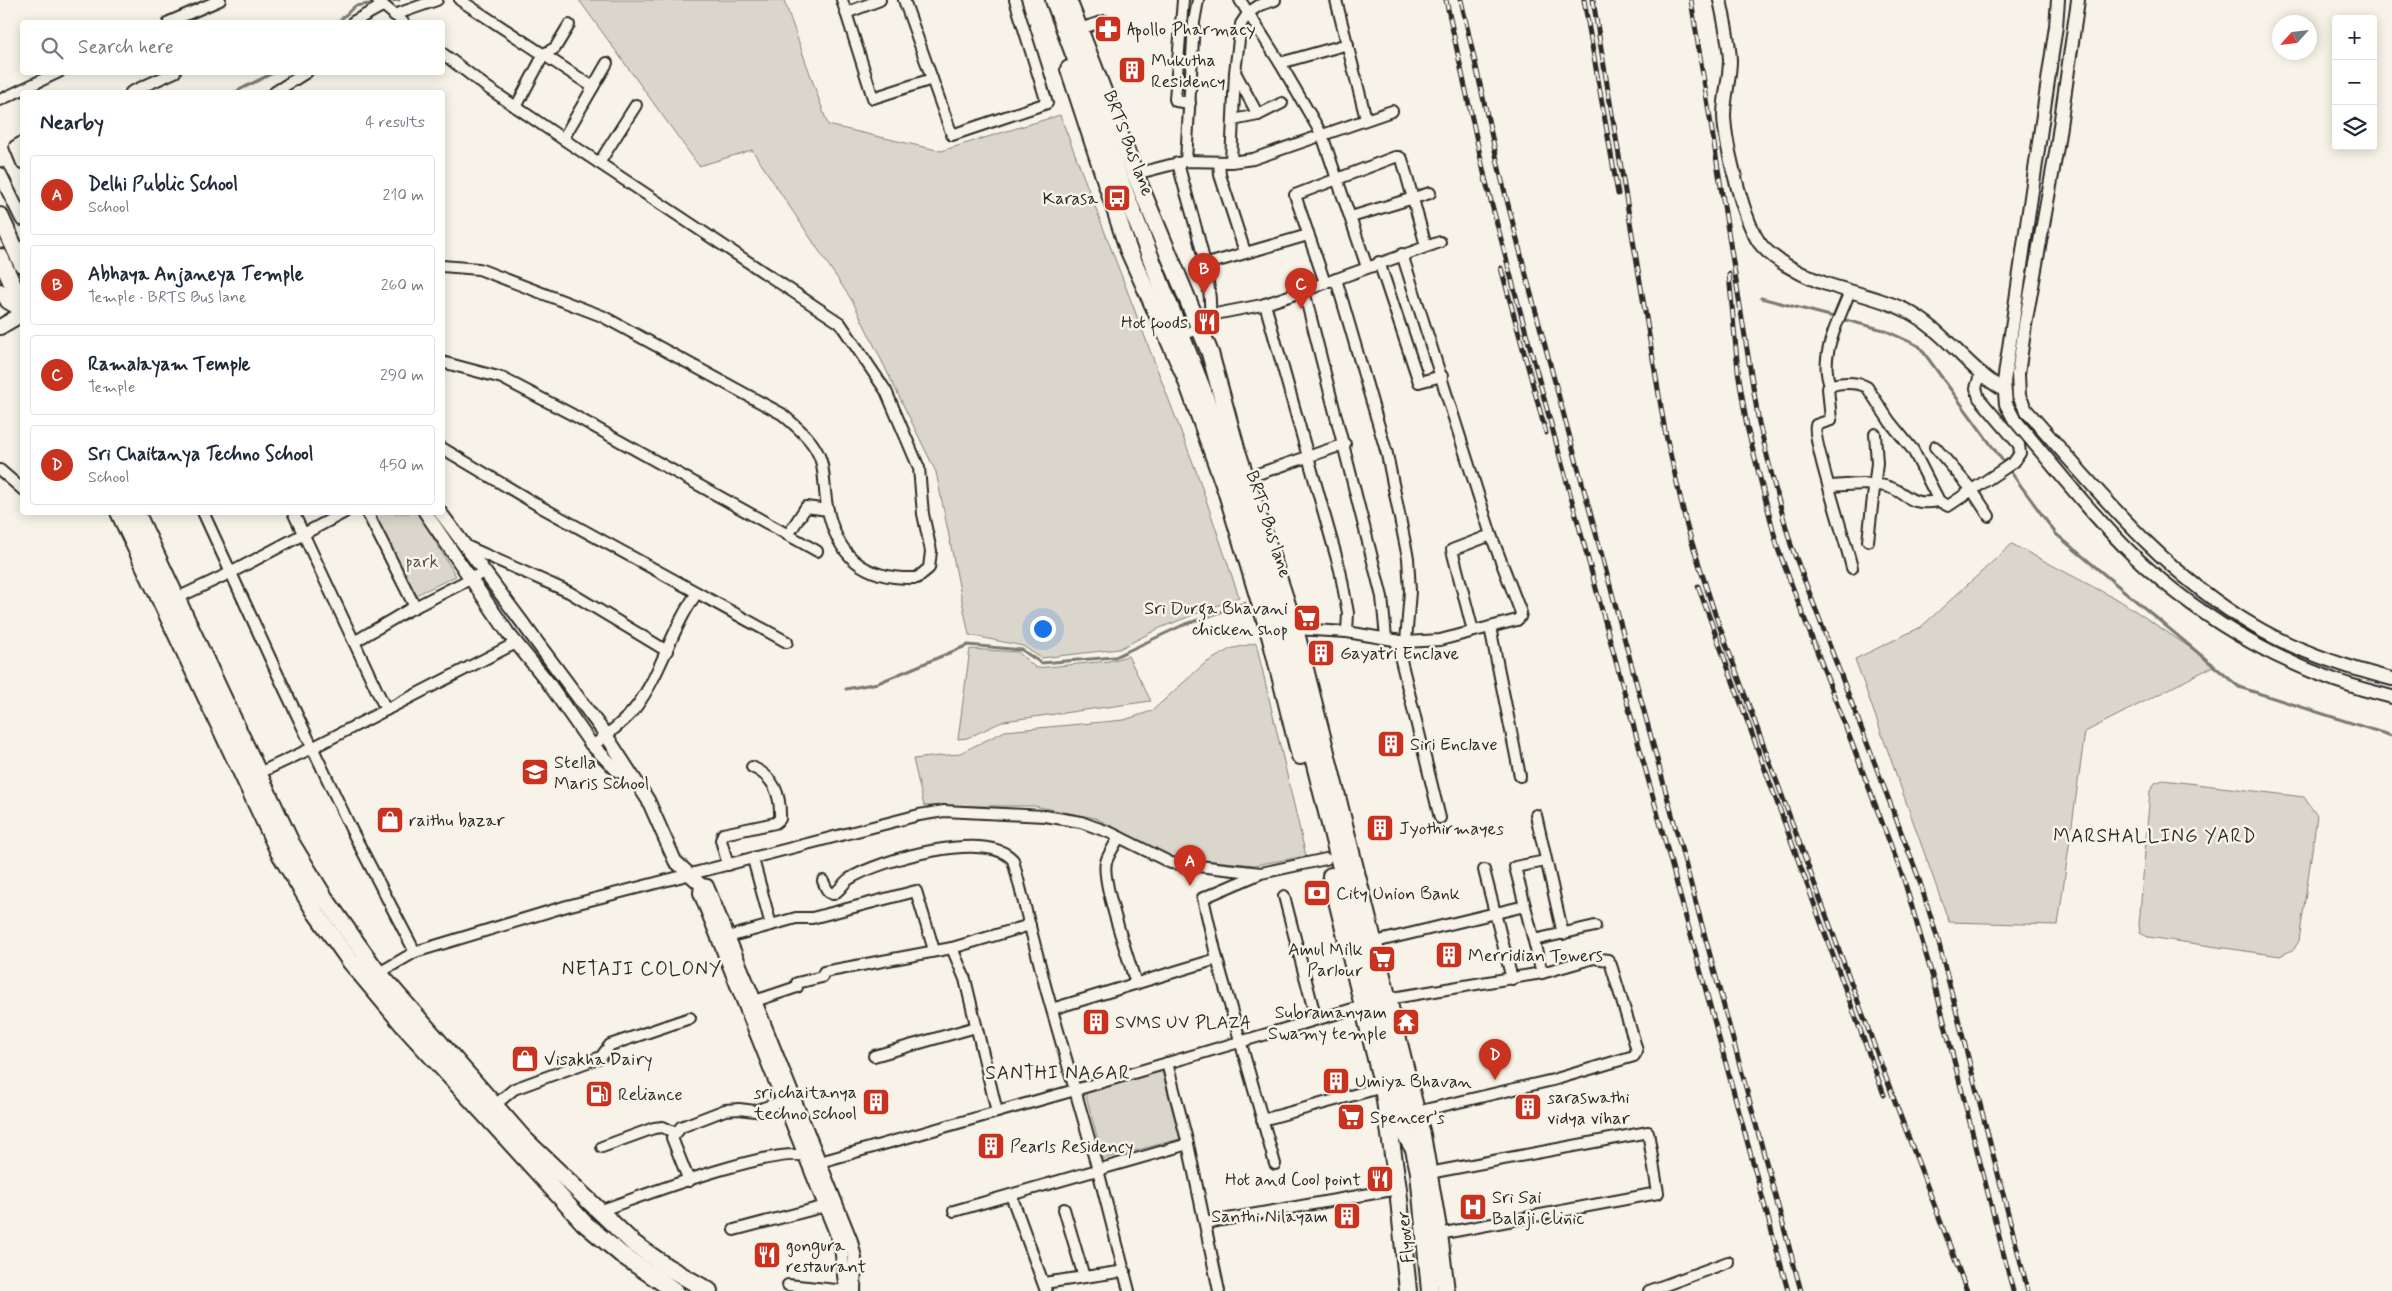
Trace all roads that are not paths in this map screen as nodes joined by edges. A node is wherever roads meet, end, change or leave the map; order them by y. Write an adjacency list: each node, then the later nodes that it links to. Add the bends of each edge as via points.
1 (220, 0): 24 (street)
2 (437, 0): 23 (street)
3 (460, 0): 31 (street)
4 (842, 0): 22 (street)
5 (880, 0): 22 (street)
6 (904, 0): 39 (street)
7 (1015, 0): 39 (street, via 1047,103 952,135)
8 (1044, 0): 92 (main road, via 1128,249)
9 (1054, 0): 92 (main road, BRTS Bus lane)
10 (1068, 0): 29 (main road)
11 (1183, 0): 46 (street, via 1175,99)
12 (1198, 0): 46 (street)
13 (1240, 0): 21 (street)
14 (1275, 0): 19 (street)
15 (1336, 0): 30 (street)
16 (1720, 0): 85 (street, via 1730,60 1724,116 1728,144 1751,228 1772,256 1796,271)
17 (2058, 0): 97 (street)
18 (2078, 0): 142 (street, via 2058,146 2025,325 2018,374 2019,396 2026,410 2124,520 2200,589 2254,627 2290,645 2363,672)
19 (1259, 3): 21 (street)
20 (380, 4): 23 (street); 25 (street)
21 (1249, 12): 34 (street); 35 (street, via 1241,24)
22 (846, 13): 39 (street, via 873,98)
23 (394, 15): 26 (street)
24 (178, 20)
25 (356, 20)
26 (400, 20)
27 (1105, 21): 29 (street)
28 (569, 26): 31 (street, via 555,48)
29 (1079, 29): 63 (main road)
30 (1348, 44): 34 (street); 52 (street)
31 (544, 54): 40 (street); 49 (street)
32 (445, 55): 49 (street)
33 (607, 62): 40 (street)
34 (1280, 63): 54 (street)
35 (1235, 72): 51 (street); 53 (street)
36 (54, 75): 41 (street)
37 (168, 75): 42 (street)
38 (302, 75): 43 (street)
39 (932, 79)
40 (593, 87): 55 (street)
41 (21, 90)
42 (135, 90)
43 (278, 90)
44 (20, 91): 45 (street)
45 (0, 100)
46 (1184, 102): 61 (street)
47 (1282, 103): 51 (street)
48 (636, 105): 60 (street)
49 (516, 107): 55 (street)
50 (1392, 111): 52 (street)
51 (1258, 115): 53 (street)
52 (1366, 119): 54 (street)
53 (1233, 120): 59 (street)
54 (1322, 135): 59 (street, via 1253,159); 64 (street)
55 (563, 139): 60 (street)
56 (20, 143): 57 (street, via 15,146)
57 (20, 158)
58 (1219, 162): 59 (street); 61 (street); 73 (street, via 1220,175)
59 (1231, 162)
60 (599, 163): 110 (street, via 840,323 886,391 919,468 923,514 931,551 929,568 917,578 902,579 882,577 865,569 842,550)
61 (1177, 163): 63 (street); 78 (street)
62 (0, 174): 67 (street)
63 (1135, 174): 90 (main road)
64 (1336, 179): 66 (street, via 1399,157); 69 (street); 70 (street, via 1295,195)
65 (1430, 193): 66 (street)
66 (1413, 198): 69 (street); 72 (street)
67 (20, 215)
68 (0, 216): 76 (main road)
69 (1351, 217): 80 (street)
70 (1308, 235): 73 (street); 82 (street)
71 (1440, 242): 72 (street)
72 (1426, 246): 74 (street)
73 (1245, 252): 78 (street)
74 (1402, 254): 77 (street); 95 (street)
75 (0, 258): 86 (main road)
76 (20, 260)
77 (1379, 262): 80 (street); 95 (street, via 1420,382)
78 (1204, 265): 90 (street, via 1211,301)
79 (445, 266): 110 (street, via 479,269 602,316 782,414 806,436 821,460)
80 (1367, 267): 81 (street)
81 (1336, 279): 82 (street); 137 (street, via 1387,454 1408,558 1410,591)
82 (1325, 283): 84 (street)
83 (0, 290): 88 (street, via 7,302)
84 (1304, 291): 87 (street); 99 (street)
85 (1850, 291): 94 (street, via 1904,310 1930,325); 96 (street, via 1828,358 1827,379)
86 (20, 300)
87 (1265, 304): 90 (street); 102 (street)
88 (20, 311)
89 (20, 313): 91 (main road)
90 (1205, 321): 92 (street); 104 (main road)
91 (0, 327)
92 (1176, 338): 156 (main road, via 1271,639); 201 (main road, BRTS Bus lane, via 1251,530 1281,630)
93 (445, 363): 121 (street, via 502,378)
94 (1980, 375): 97 (street); 108 (street, via 1976,388 1979,398 2019,446 2020,453 2014,462)
95 (1442, 376): 122 (street)
96 (1830, 385): 106 (street, via 1831,420 1818,424 1814,430); 109 (street, via 1867,387 1914,450)
97 (2004, 390): 143 (street, via 2006,404 2014,419 2079,498 2161,581 2216,622 2284,661)
98 (1875, 434): 105 (street, via 1877,463)
99 (1345, 444): 102 (street); 137 (street, via 1382,597)
100 (1935, 447): 108 (street)
101 (445, 450): 130 (street)
102 (1308, 457): 104 (street); 136 (street, via 1340,570 1348,613)
103 (0, 470): 107 (street)
104 (1246, 478): 134 (main road)
105 (1874, 484): 106 (street); 109 (street, via 1888,486 1915,502); 123 (street)
106 (1830, 486): 126 (street)
107 (20, 487)
108 (1972, 490): 109 (street, via 1948,506); 119 (street)
109 (1939, 501)
110 (828, 510): 121 (street, via 806,507)
111 (120, 515): 223 (main road, via 279,852 350,961 406,1028 584,1223 622,1255)
112 (137, 515): 131 (main road)
113 (204, 515): 127 (street)
114 (294, 515): 120 (street)
115 (340, 515): 120 (street)
116 (369, 515): 132 (street)
117 (426, 515): 129 (street)
118 (442, 515): 124 (street)
119 (1989, 516)
120 (303, 534): 127 (street); 138 (street)
121 (788, 535): 125 (street)
122 (1491, 535): 133 (street, via 1521,613 1517,620); 135 (street, via 1452,550)
123 (1868, 541)
124 (466, 546): 128 (street); 141 (street, via 569,592)
125 (817, 551)
126 (1852, 568)
127 (232, 572): 131 (street); 147 (street)
128 (484, 572): 129 (street); 145 (street)
129 (471, 578): 132 (street); 140 (street)
130 (697, 593): 139 (street); 141 (street, via 682,614)
131 (175, 599): 149 (main road)
132 (415, 607): 138 (street)
133 (1490, 627): 135 (street); 151 (street)
134 (1295, 629): 136 (street); 173 (main road)
135 (1473, 631): 137 (street, via 1440,640)
136 (1347, 632): 137 (street)
137 (1396, 640): 153 (street)
138 (354, 642): 144 (street)
139 (787, 642)
140 (516, 643): 144 (street); 146 (street)
141 (667, 651): 145 (street, via 635,708)
142 (2392, 679)
143 (2392, 697)
144 (386, 710): 147 (street)
145 (606, 735): 146 (street); 150 (street)
146 (593, 746): 150 (street, via 617,770)
147 (312, 748): 149 (street); 176 (street, via 385,897)
148 (752, 767): 158 (street, via 773,782 780,819 775,823 723,834 721,840)
149 (259, 773): 178 (main road, via 291,844 324,897)
150 (632, 776): 161 (street, via 648,800 675,861)
151 (1520, 776)
152 (1536, 815): 157 (street)
153 (1440, 818)
154 (1119, 837): 155 (street, via 1081,822 1045,816 944,811); 160 (street, via 1171,863); 181 (street, via 1106,862 1107,878)
155 (753, 859): 158 (street); 167 (street)
156 (1326, 859): 160 (street); 184 (main road)
157 (1546, 860): 165 (street, via 1515,867); 170 (street)
158 (728, 865): 161 (street)
159 (1484, 870): 166 (street)
160 (1261, 873): 177 (street, via 1203,898)
161 (688, 874): 163 (street); 176 (street, via 567,906)
162 (823, 881): 168 (street, via 828,892 833,894 848,880 895,860 942,848 1000,850 1014,864)
163 (701, 885): 171 (street, via 706,886); 194 (street, via 700,894)
164 (1284, 896): 187 (street)
165 (1525, 906): 166 (street); 172 (street)
166 (1496, 913): 173 (street); 180 (street)
167 (771, 925): 171 (street); 175 (street, via 916,891)
168 (1030, 925): 174 (street); 185 (street)
169 (1596, 926): 170 (street)
170 (1563, 934): 172 (street)
171 (728, 938): 183 (street)
172 (1534, 940): 179 (street)
173 (1375, 942): 182 (main road)
174 (952, 948): 175 (street); 188 (street, via 965,979)
175 (934, 950): 183 (street, via 824,972 822,977 797,983 797,987)
176 (416, 952): 178 (street)
177 (1217, 959): 181 (street); 189 (street)
178 (379, 973): 195 (main road)
179 (1542, 973): 180 (street); 197 (street, via 1594,958 1608,960 1634,1040 1636,1056 1553,1080)
180 (1512, 979): 182 (street)
181 (1136, 984): 185 (street)
182 (1387, 999): 197 (main road)
183 (755, 1001): 204 (street)
184 (1363, 1006): 187 (street); 192 (main road)
185 (1052, 1009): 193 (street)
186 (690, 1018): 195 (street, via 610,1045 601,1057 514,1089)
187 (1316, 1019): 189 (street)
188 (976, 1027): 190 (street); 196 (street)
189 (1239, 1042): 191 (street); 198 (street)
190 (874, 1056)
191 (1167, 1063): 193 (street); 200 (street)
192 (1383, 1087): 198 (street); 207 (main road)
193 (1076, 1090): 196 (street); 206 (street)
194 (783, 1101): 199 (street, via 755,1112 725,1110 681,1127); 203 (street)
195 (495, 1105): 213 (main road, via 524,1139)
196 (997, 1112): 204 (street)
197 (1416, 1112): 207 (main road)
198 (1262, 1120): 205 (street)
199 (675, 1133): 202 (street, via 663,1127 654,1128); 208 (street, via 672,1138)
200 (1188, 1144): 206 (street); 214 (street)
201 (1408, 1144): 207 (main road, Flyover)
202 (602, 1148)
203 (805, 1156): 204 (street); 208 (street, via 776,1157); 210 (street)
204 (820, 1162): 226 (street, via 851,1241 855,1258)
205 (1275, 1164)
206 (1098, 1170): 209 (street); 218 (street)
207 (1413, 1177): 214 (street); 216 (main road); 216 (street, via 1648,1132 1658,1193); 229 (main road); 230 (main road, Flyover); 231 (main road, Flyover)
208 (689, 1181): 213 (street)
209 (1011, 1195): 212 (street); 221 (street)
210 (826, 1206): 215 (street); 225 (street, via 840,1243)
211 (1064, 1209): 219 (street)
212 (954, 1210)
213 (599, 1212): 224 (main road, via 633,1243)
214 (1204, 1223): 228 (street)
215 (734, 1230)
216 (1439, 1234): 232 (main road)
217 (1728, 1262): 222 (street, via 1676,1279)
218 (1125, 1271): 219 (street); 227 (street)
219 (1084, 1277): 221 (street)
220 (788, 1285): 225 (street)
221 (1045, 1287)
222 (1654, 1290)
223 (675, 1291)
224 (709, 1291)
225 (846, 1291)
226 (854, 1291)
227 (1129, 1291)
228 (1219, 1291)
229 (1408, 1291)
230 (1419, 1291)
231 (1430, 1291)
232 (1446, 1291)

